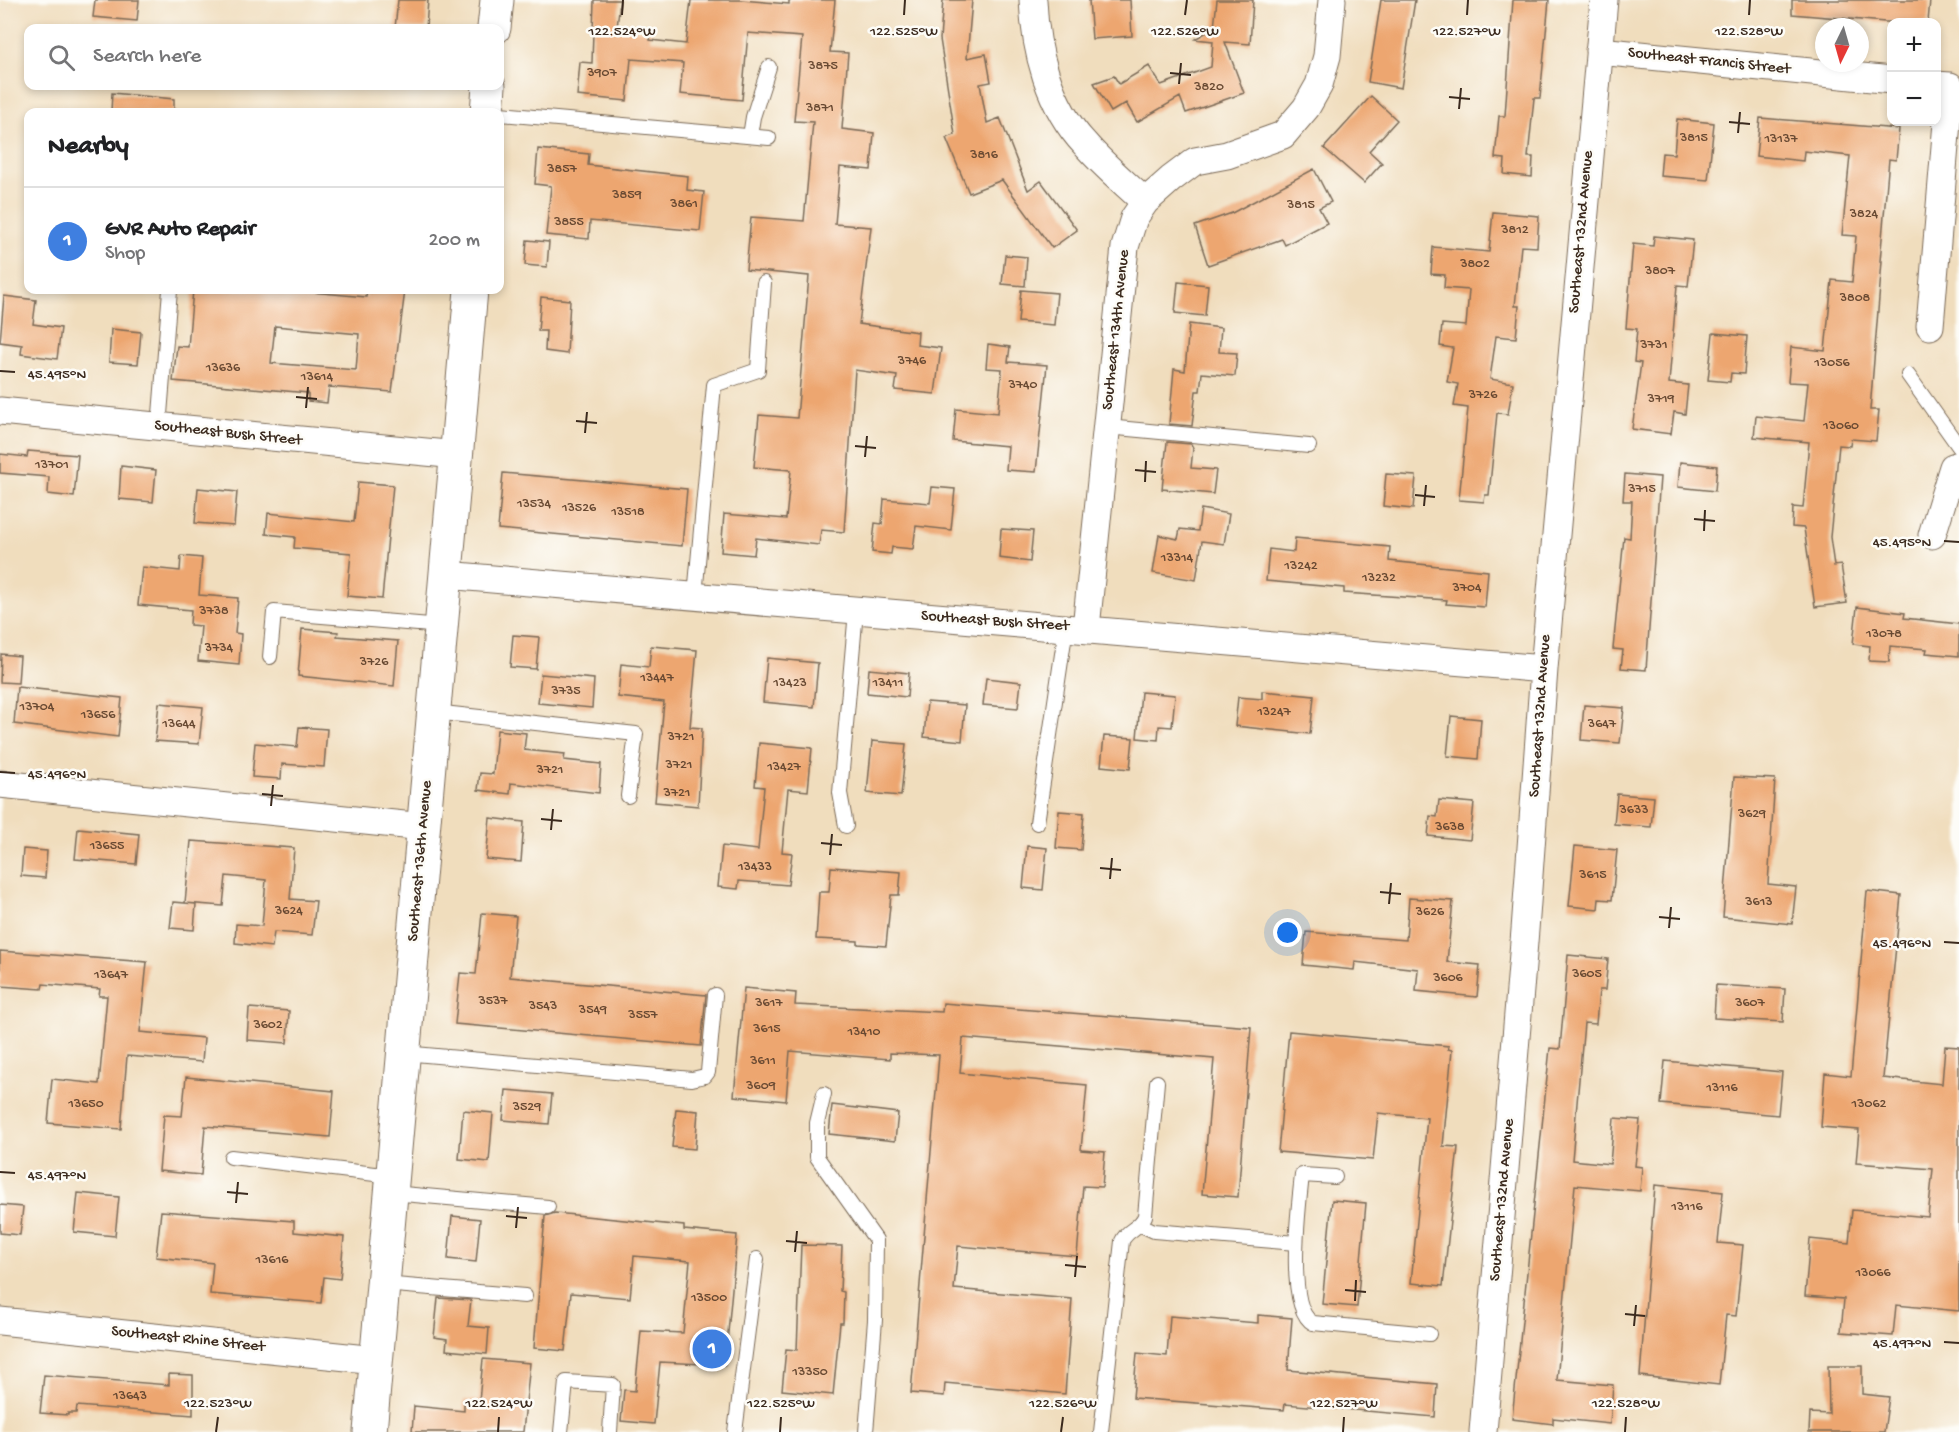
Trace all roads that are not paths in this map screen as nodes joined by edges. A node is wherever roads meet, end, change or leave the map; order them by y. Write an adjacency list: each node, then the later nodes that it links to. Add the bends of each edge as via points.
1 (497, 0): 5 (street)
2 (1033, 0): 15 (street, via 1037,48 1065,115 1083,143)
3 (1332, 0): 15 (street, via 1327,56 1319,85 1283,135 1227,155 1196,161)
4 (1604, 0): 6 (street, Southeast 132nd Avenue)
5 (494, 24)
6 (1599, 51): 8 (street, Southeast Francis Street); 35 (street, Southeast 132nd Avenue)
7 (769, 67): 13 (lane)
8 (1887, 80)
9 (1943, 86): 19 (street)
10 (489, 90): 11 (street)
11 (487, 108)
12 (504, 114): 13 (lane)
13 (750, 136): 14 (lane)
14 (769, 138)
15 (1144, 202): 23 (street, Southeast 134th Avenue, via 1125,247)
16 (764, 283): 30 (lane, via 758,370 714,385)
17 (170, 294): 22 (lane)
18 (471, 294): 26 (street, Southeast 136th Avenue)
19 (1930, 326)
20 (1908, 375): 25 (lane)
21 (0, 411): 22 (street, Southeast Bush Street)
22 (159, 427): 26 (street, Southeast Bush Street)
23 (1107, 427): 24 (lane); 33 (street, Southeast 134th Avenue)
24 (1309, 446)
25 (1959, 447)
26 (457, 455): 29 (street, Southeast 136th Avenue)
27 (1959, 465): 28 (street, via 1953,467)
28 (1932, 535)
29 (446, 575): 30 (street, Southeast Bush Street); 32 (street, Southeast 136th Avenue)
30 (695, 596): 31 (street, Southeast Bush Street)
31 (856, 611): 33 (street, Southeast Bush Street); 40 (lane, via 840,793)
32 (441, 626): 34 (lane, via 274,612); 36 (street, Southeast 136th Avenue)
33 (1076, 628): 35 (street, Southeast Bush Street); 39 (lane)
34 (270, 657)
35 (1544, 669): 64 (street, Southeast 132nd Avenue)
36 (434, 712): 38 (lane, via 636,734); 41 (street, Southeast 136th Avenue)
37 (0, 784): 41 (street)
38 (628, 796)
39 (1037, 823)
40 (846, 825)
41 (424, 827): 43 (street, Southeast 136th Avenue)
42 (715, 995): 43 (lane, via 708,1072 692,1079)
43 (404, 1053): 48 (street, Southeast 136th Avenue)
44 (1157, 1082): 50 (lane)
45 (824, 1094): 62 (lane, via 817,1123 817,1157 876,1240 875,1320)
46 (231, 1157): 48 (lane)
47 (1335, 1177): 51 (lane, via 1302,1175)
48 (391, 1185): 49 (lane); 53 (street, Southeast 136th Avenue)
49 (548, 1207)
50 (1141, 1225): 51 (lane, via 1154,1231); 63 (lane, via 1122,1241)
51 (1296, 1243): 56 (lane, via 1297,1297 1306,1320)
52 (756, 1259): 61 (lane)
53 (383, 1284): 54 (lane); 57 (street, Southeast 136th Avenue)
54 (525, 1296)
55 (0, 1321): 57 (street, Southeast Rhine Street)
56 (1429, 1334)
57 (376, 1360): 58 (street, Southeast 136th Avenue)
58 (370, 1432)
59 (561, 1432): 60 (lane, via 566,1382 613,1385)
60 (610, 1432)
61 (735, 1432)
62 (866, 1432)
63 (1101, 1432)
64 (1483, 1432)

